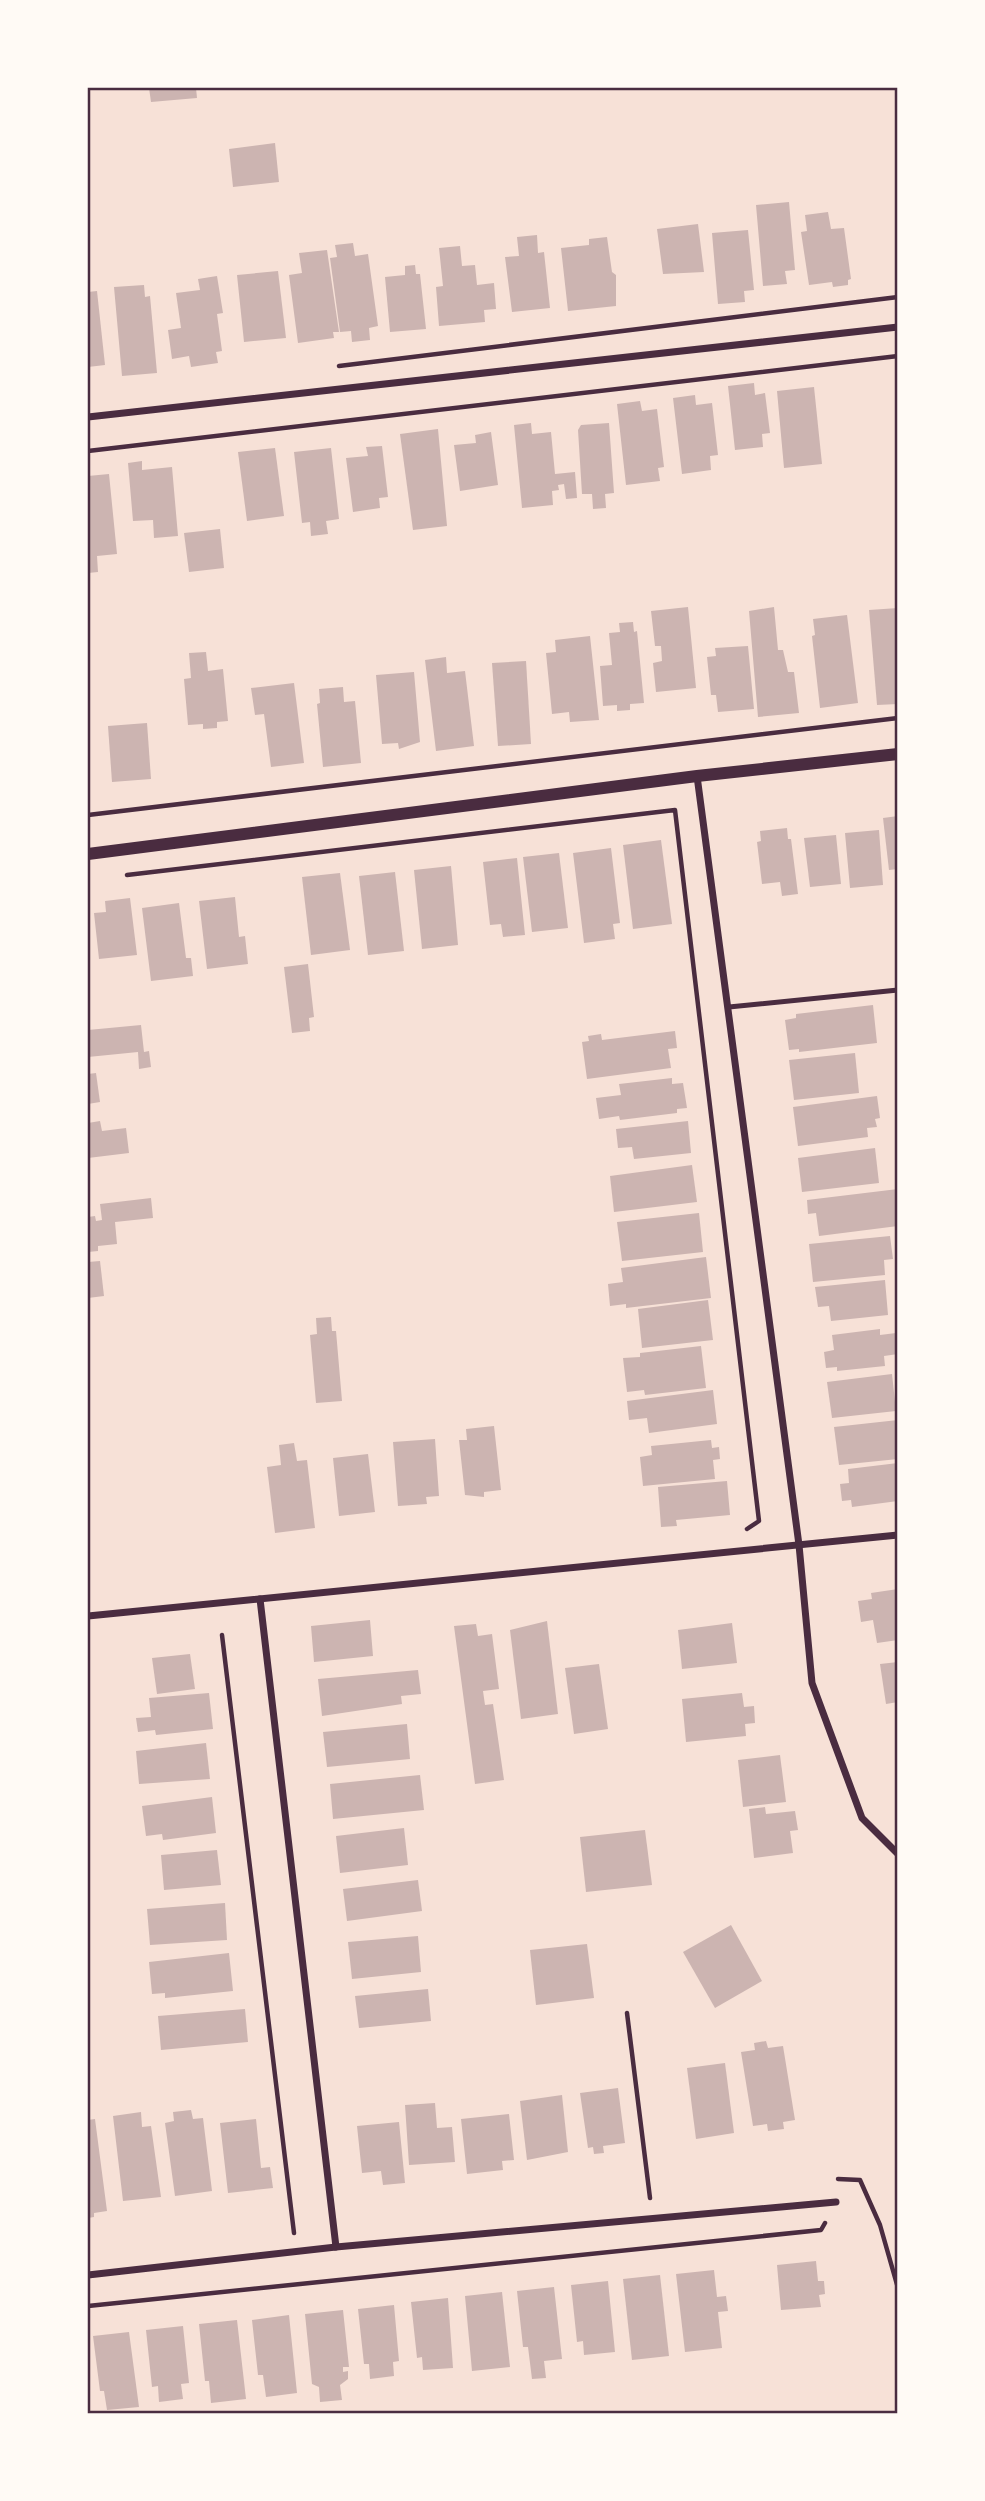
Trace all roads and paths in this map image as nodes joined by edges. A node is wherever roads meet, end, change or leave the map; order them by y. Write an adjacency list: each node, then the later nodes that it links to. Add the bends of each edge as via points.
1 (898, 297): 4 (path)
2 (898, 327): 5 (street)
3 (898, 356): 6 (path)
4 (334, 366)
5 (88, 417)
6 (88, 451)
7 (898, 718): 10 (path)
8 (898, 754): 9 (street)
9 (697, 776): 11 (street); 14 (street)
10 (88, 815)
11 (88, 854)
12 (115, 877): 15 (path, via 675,810 759,1521)
13 (898, 990): 14 (lane)
14 (729, 1007): 17 (street)
15 (743, 1531)
16 (898, 1535): 17 (street)
17 (799, 1545): 18 (street); 21 (street, via 812,1683 862,1818)
18 (260, 1599): 19 (street); 28 (street)
19 (88, 1616)
20 (222, 1635): 27 (path, via 295,2233)
21 (898, 1854)
22 (627, 2013): 24 (path, via 650,2198)
23 (838, 2179): 30 (path, via 860,2180 880,2225)
24 (637, 2199)
25 (836, 2202): 28 (street)
26 (821, 2230): 31 (path)
27 (281, 2235)
28 (336, 2248): 29 (street)
29 (88, 2275)
30 (898, 2288)
31 (88, 2306)

